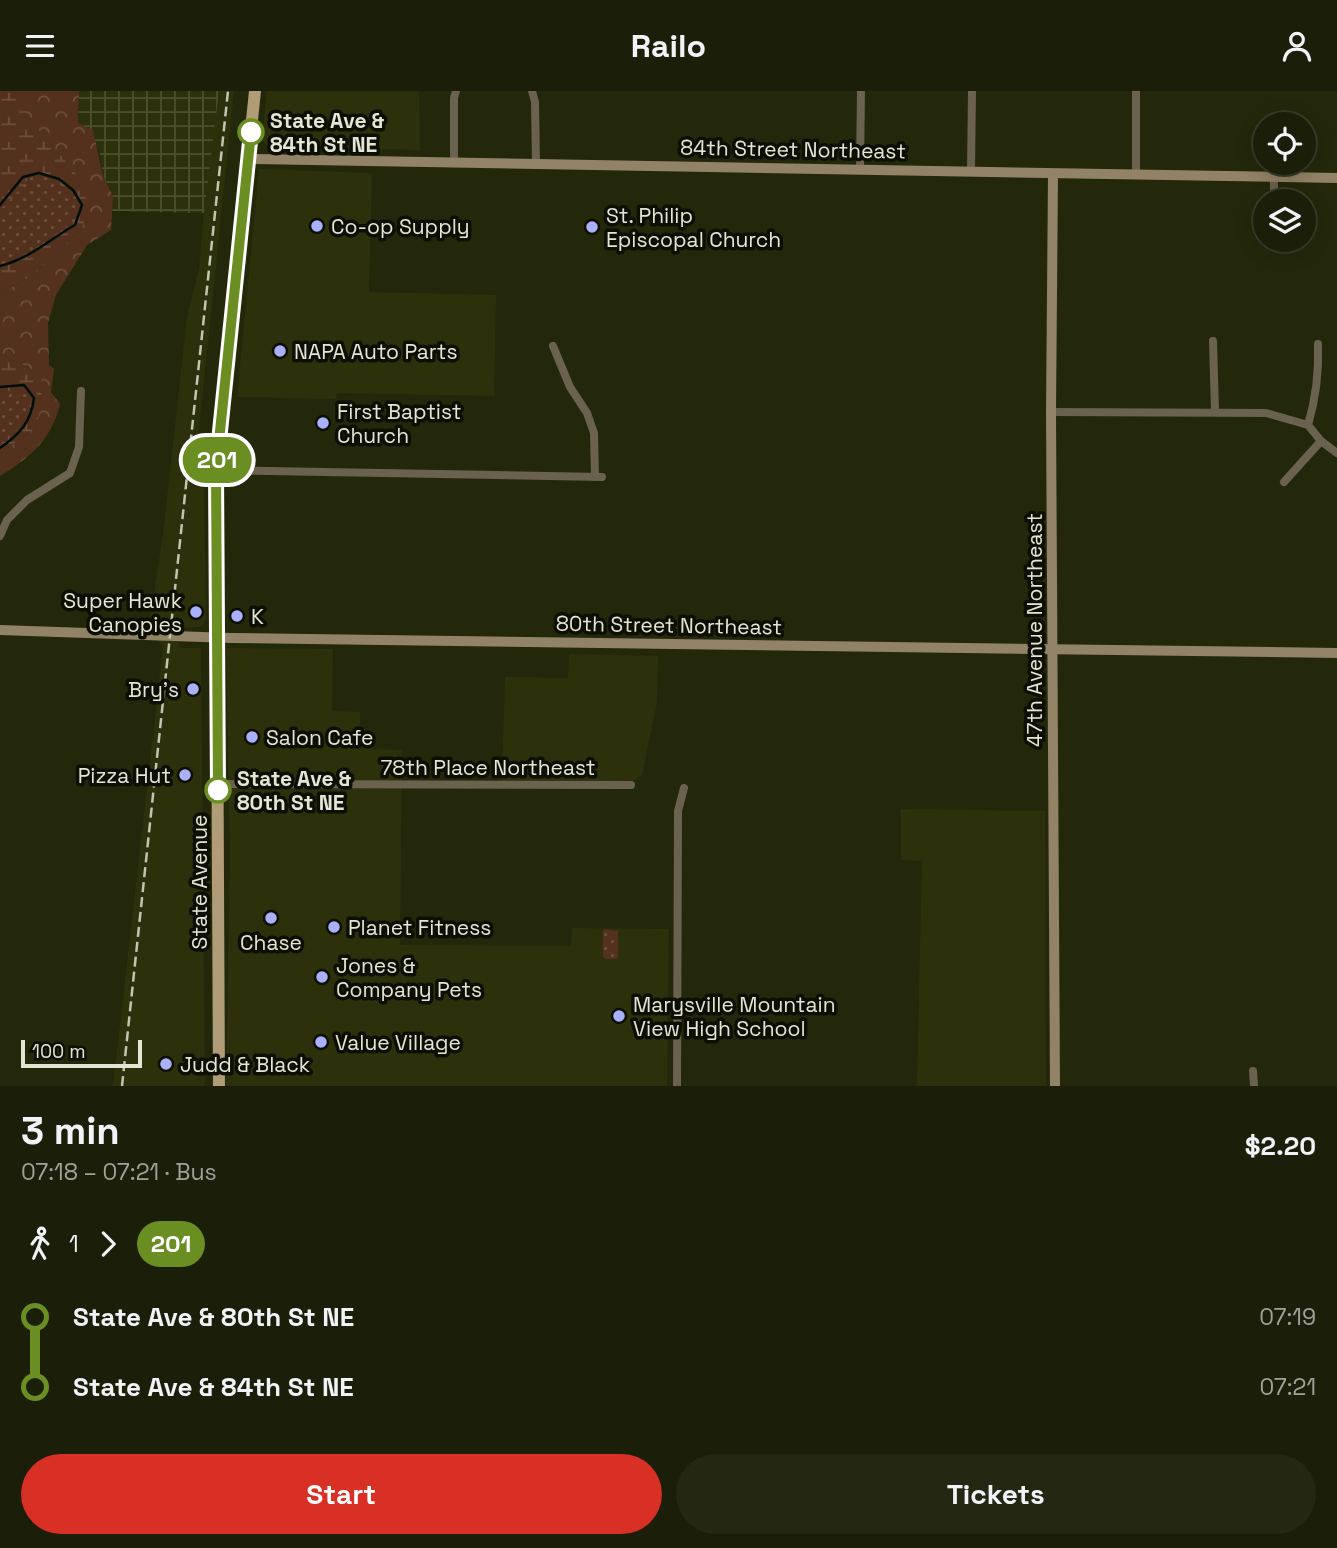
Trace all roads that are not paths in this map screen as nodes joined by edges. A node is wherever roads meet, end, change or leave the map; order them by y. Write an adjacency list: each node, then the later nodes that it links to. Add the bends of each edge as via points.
1 (255, 91): 7 (main road, State Avenue)
2 (456, 91): 8 (street)
3 (532, 91): 9 (street)
4 (861, 91): 10 (street)
5 (972, 91): 11 (street)
6 (1136, 91): 13 (street)
7 (248, 159): 8 (street, 84th Street Northeast); 26 (main road, State Avenue)
8 (454, 162): 9 (street, 84th Street Northeast)
9 (536, 164): 10 (street, 84th Street Northeast)
10 (860, 169): 11 (street, 84th Street Northeast)
11 (971, 171): 12 (street, 84th Street Northeast)
12 (1053, 174): 13 (street, 84th Street Northeast); 22 (street, 47th Avenue Northeast)
13 (1136, 174): 14 (street, 84th Street Northeast)
14 (1274, 177): 15 (street, 84th Street Northeast); 16 (street)
15 (1337, 178)
16 (1274, 189)
17 (1213, 341): 21 (street)
18 (1318, 344): 23 (street)
19 (553, 346): 26 (street, via 594,433 598,477)
20 (81, 391): 28 (street, via 79,447 70,473 27,499)
21 (1215, 411): 22 (street); 23 (street, via 1266,413)
22 (1051, 412): 31 (street, 47th Avenue Northeast)
23 (1308, 425): 24 (street)
24 (1321, 440): 25 (street); 27 (street)
25 (1337, 453)
26 (216, 470): 30 (main road, State Avenue)
27 (1284, 482)
28 (0, 536)
29 (0, 630): 30 (street, 80th Street Northeast)
30 (217, 638): 31 (street, 80th Street Northeast); 33 (main road, State Avenue)
31 (1054, 648): 32 (street, 80th Street Northeast); 39 (street, 47th Avenue Northeast)
32 (1337, 653)
33 (218, 784): 34 (street, 78th Place Northeast); 37 (main road, State Avenue)
34 (631, 785)
35 (684, 788): 38 (street, via 678,811)
36 (1253, 1071): 40 (street)
37 (219, 1086)
38 (677, 1086)
39 (1055, 1086)
40 (1254, 1086)

